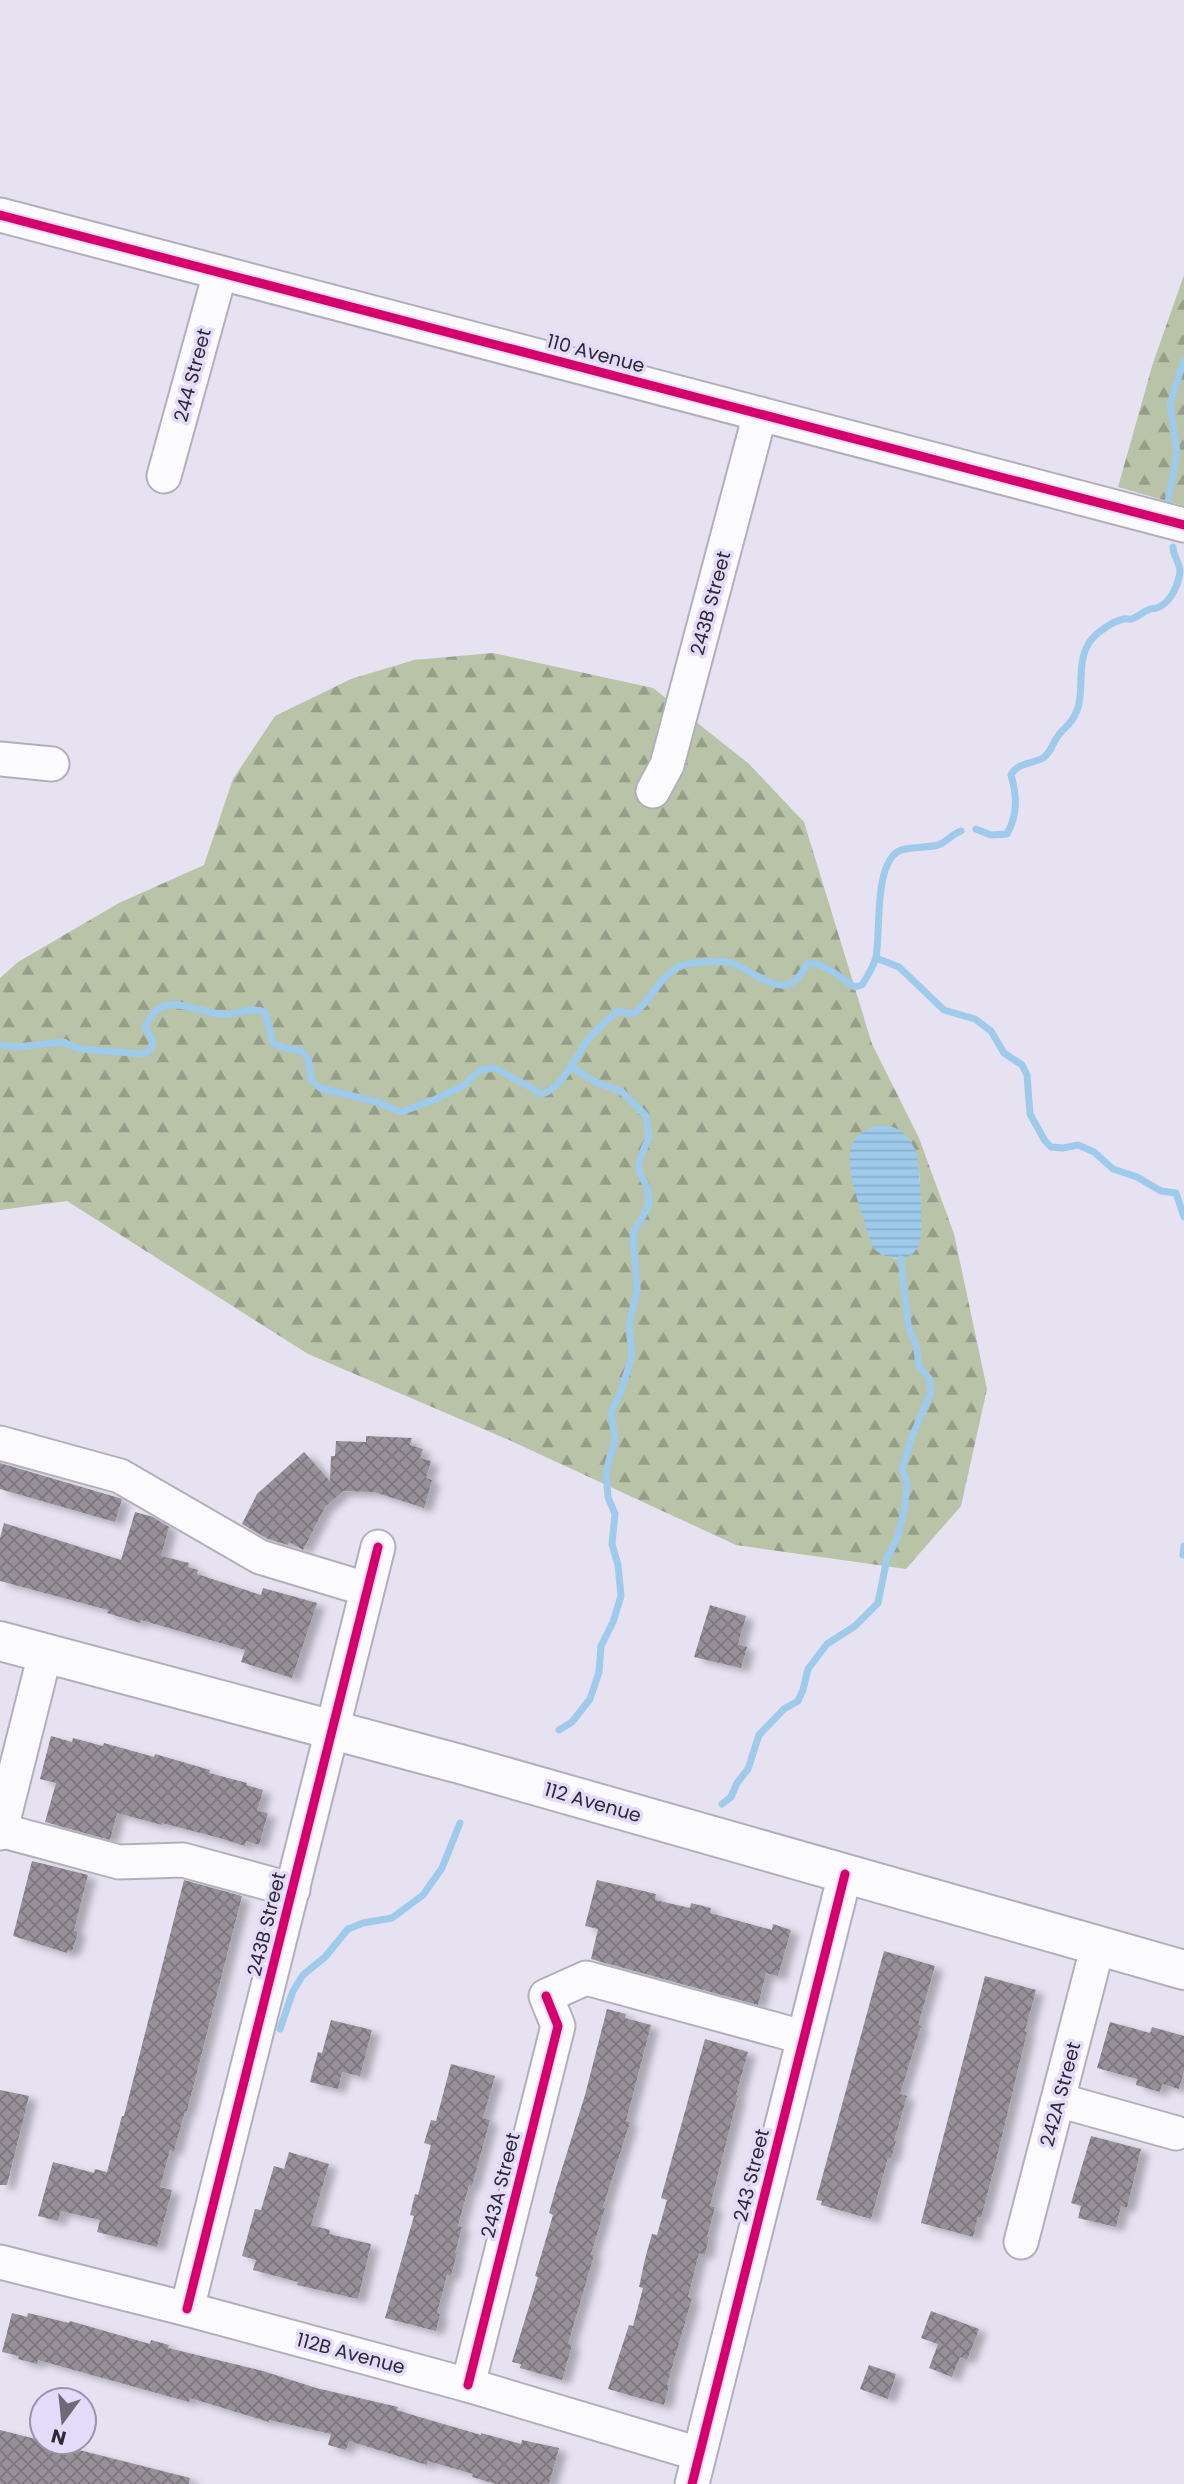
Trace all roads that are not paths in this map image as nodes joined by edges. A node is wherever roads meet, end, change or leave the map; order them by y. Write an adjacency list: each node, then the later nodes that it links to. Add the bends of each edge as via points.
1 (0, 215): 2 (street, 110 Avenue)
2 (220, 273): 3 (street, 110 Avenue); 4 (street, 244 Street)
3 (760, 414): 5 (street, 110 Avenue); 8 (street, 243B Street, via 667,765)
4 (164, 476)
5 (1184, 525)
6 (0, 759): 7 (street)
7 (52, 764)
8 (653, 791)
9 (0, 1443): 11 (street, via 120,1476 260,1557)
10 (378, 1547): 11 (street, 243B Street)
11 (366, 1589): 14 (street, 243B Street)
12 (0, 1641): 13 (main road, 112 Avenue)
13 (45, 1654): 14 (main road, 112 Avenue); 15 (street)
14 (334, 1729): 16 (main road, 112 Avenue); 17 (street, 243B Street)
15 (0, 1831): 17 (street, via 119,1862 183,1860)
16 (845, 1874): 18 (main road, 112 Avenue); 20 (street, 243 Street)
17 (293, 1890): 25 (street, 243B Street)
18 (1098, 1945): 19 (main road, 112 Avenue); 21 (street, 242A Street)
19 (1184, 1969)
20 (803, 2041): 26 (street, 243A Street, via 788,2033 586,1978 546,1996 558,2026); 27 (street, 243 Street)
21 (1058, 2100): 22 (street); 23 (street, 242A Street)
22 (1175, 2133)
23 (1021, 2242)
24 (0, 2262): 25 (street, 112B Avenue)
25 (187, 2309): 26 (street, 112B Avenue)
26 (468, 2385): 27 (street, 112B Avenue)
27 (696, 2469)

